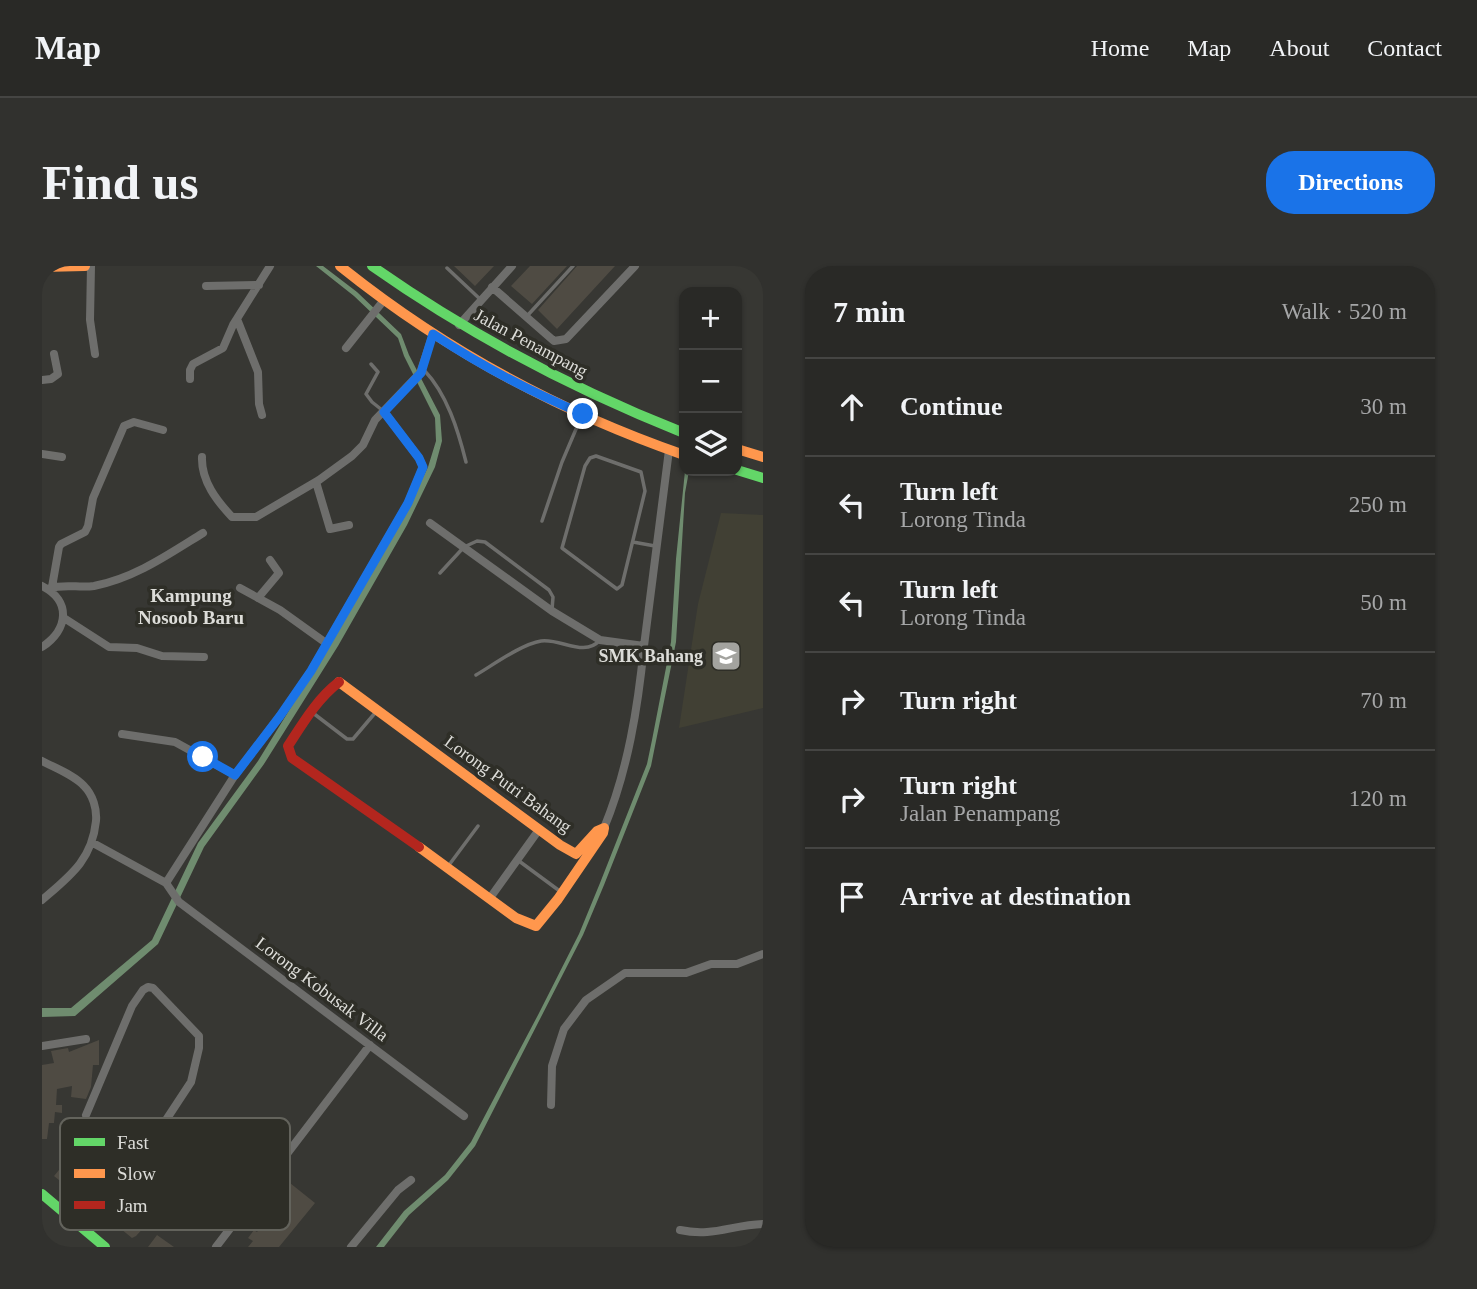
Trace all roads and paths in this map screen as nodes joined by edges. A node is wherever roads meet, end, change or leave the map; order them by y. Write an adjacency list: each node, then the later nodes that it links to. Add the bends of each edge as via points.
1 (85, 266): 9 (main road)
2 (91, 266): 22 (street)
3 (270, 266): 11 (street)
4 (340, 266): 15 (main road)
5 (372, 266): 18 (main road, Jalan Penampang)
6 (512, 266): 13 (street)
7 (573, 266): 16 (lane)
8 (635, 266): 16 (street, via 566,339 554,341)
9 (42, 267)
10 (447, 267): 14 (lane)
11 (258, 285): 12 (street); 17 (street)
12 (206, 286)
13 (492, 287): 14 (street); 16 (street)
14 (481, 300): 18 (street)
15 (377, 308): 19 (main road); 20 (street)
16 (525, 317)
17 (237, 319): 25 (street, via 220,351 191,366); 29 (street, via 258,372)
18 (459, 325): 31 (main road, Jalan Penampang, via 582,390)
19 (433, 334): 24 (street); 28 (main road, via 461,353)
20 (346, 348)
21 (54, 354): 26 (street, via 58,374)
22 (95, 354)
23 (370, 364): 27 (lane, via 378,372 366,394)
24 (421, 371): 27 (street); 39 (lane, via 429,375 451,414)
25 (190, 379)
26 (42, 380)
27 (384, 412): 42 (street, via 358,450); 60 (street, via 423,467 399,520)
28 (583, 414): 32 (main road); 43 (lane)
29 (262, 415)
30 (163, 430): 52 (street, via 134,422 124,426 93,498 88,526 61,544)
31 (679, 431)
32 (669, 450): 34 (main road); 49 (street)
33 (742, 451): 38 (main road)
34 (679, 453)
35 (42, 454): 36 (street)
36 (62, 457)
37 (202, 457): 42 (street, via 209,485 232,517 256,517)
38 (763, 457)
39 (466, 462)
40 (742, 472): 41 (main road)
41 (763, 478)
42 (316, 482): 45 (street, via 330,529)
43 (542, 521)
44 (430, 523): 48 (street)
45 (349, 525)
46 (204, 533): 52 (street, via 118,579 90,586)
47 (633, 542): 47 (lane, via 645,491 641,472 596,456 590,458 562,548 617,589); 49 (lane)
48 (464, 547): 51 (lane); 55 (street); 55 (lane, via 485,542 529,573 553,597)
49 (657, 547): 61 (street)
50 (270, 560): 54 (street, via 279,573)
51 (440, 573)
52 (47, 587): 56 (street, via 59,601)
53 (240, 588): 54 (street)
54 (258, 598): 60 (street)
55 (552, 611): 59 (street)
56 (64, 618): 58 (street); 63 (street, via 109,647)
57 (42, 633): 58 (street)
58 (51, 640): 62 (street)
59 (600, 640): 61 (street); 64 (lane, via 583,648 539,641)
60 (326, 643): 69 (street, via 280,716)
61 (644, 646): 71 (street, via 622,778)
62 (42, 647)
63 (204, 657)
64 (476, 675)
65 (377, 710): 66 (main road, Lorong Putri Bahang, via 339,682); 66 (lane, via 353,739); 72 (main road, Lorong Putri Bahang)
66 (311, 712): 76 (main road, Lorong Putri Bahang, via 288,746 292,758)
67 (122, 734): 69 (street, via 166,739)
68 (42, 761): 73 (street, via 88,791 95,805)
69 (235, 775): 77 (street)
70 (478, 826): 76 (lane)
71 (604, 828): 74 (main road, Lorong Putri Bahang, via 597,831)
72 (538, 831): 74 (main road, Lorong Putri Bahang); 75 (street)
73 (93, 843): 77 (street); 80 (street, via 77,869)
74 (581, 856): 78 (main road, Lorong Putri Bahang)
75 (519, 860): 78 (lane); 79 (street)
76 (448, 866): 79 (main road, Lorong Putri Bahang)
77 (166, 883): 83 (street, Lorong Kobusak Villa, via 179,902)
78 (562, 893): 79 (main road, Lorong Putri Bahang, via 536,926 527,925)
79 (490, 898)
80 (42, 900)
81 (763, 954): 85 (street, via 686,973 625,973 586,1000 564,1030 552,1066)
82 (86, 1039): 84 (street)
83 (370, 1045): 87 (street, Lorong Kobusak Villa); 89 (street)
84 (42, 1046)
85 (551, 1105)
86 (86, 1115): 88 (street, via 132,1006 148,987 199,1036 191,1082)
87 (464, 1116)
88 (167, 1118)
89 (290, 1150)
90 (411, 1180): 99 (street)
91 (42, 1194): 92 (main road)
92 (60, 1209)
93 (763, 1224): 96 (street, via 705,1234)
94 (84, 1230): 97 (main road)
95 (229, 1230): 98 (street)
96 (680, 1230)
97 (105, 1247)
98 (216, 1247)
99 (351, 1247)

